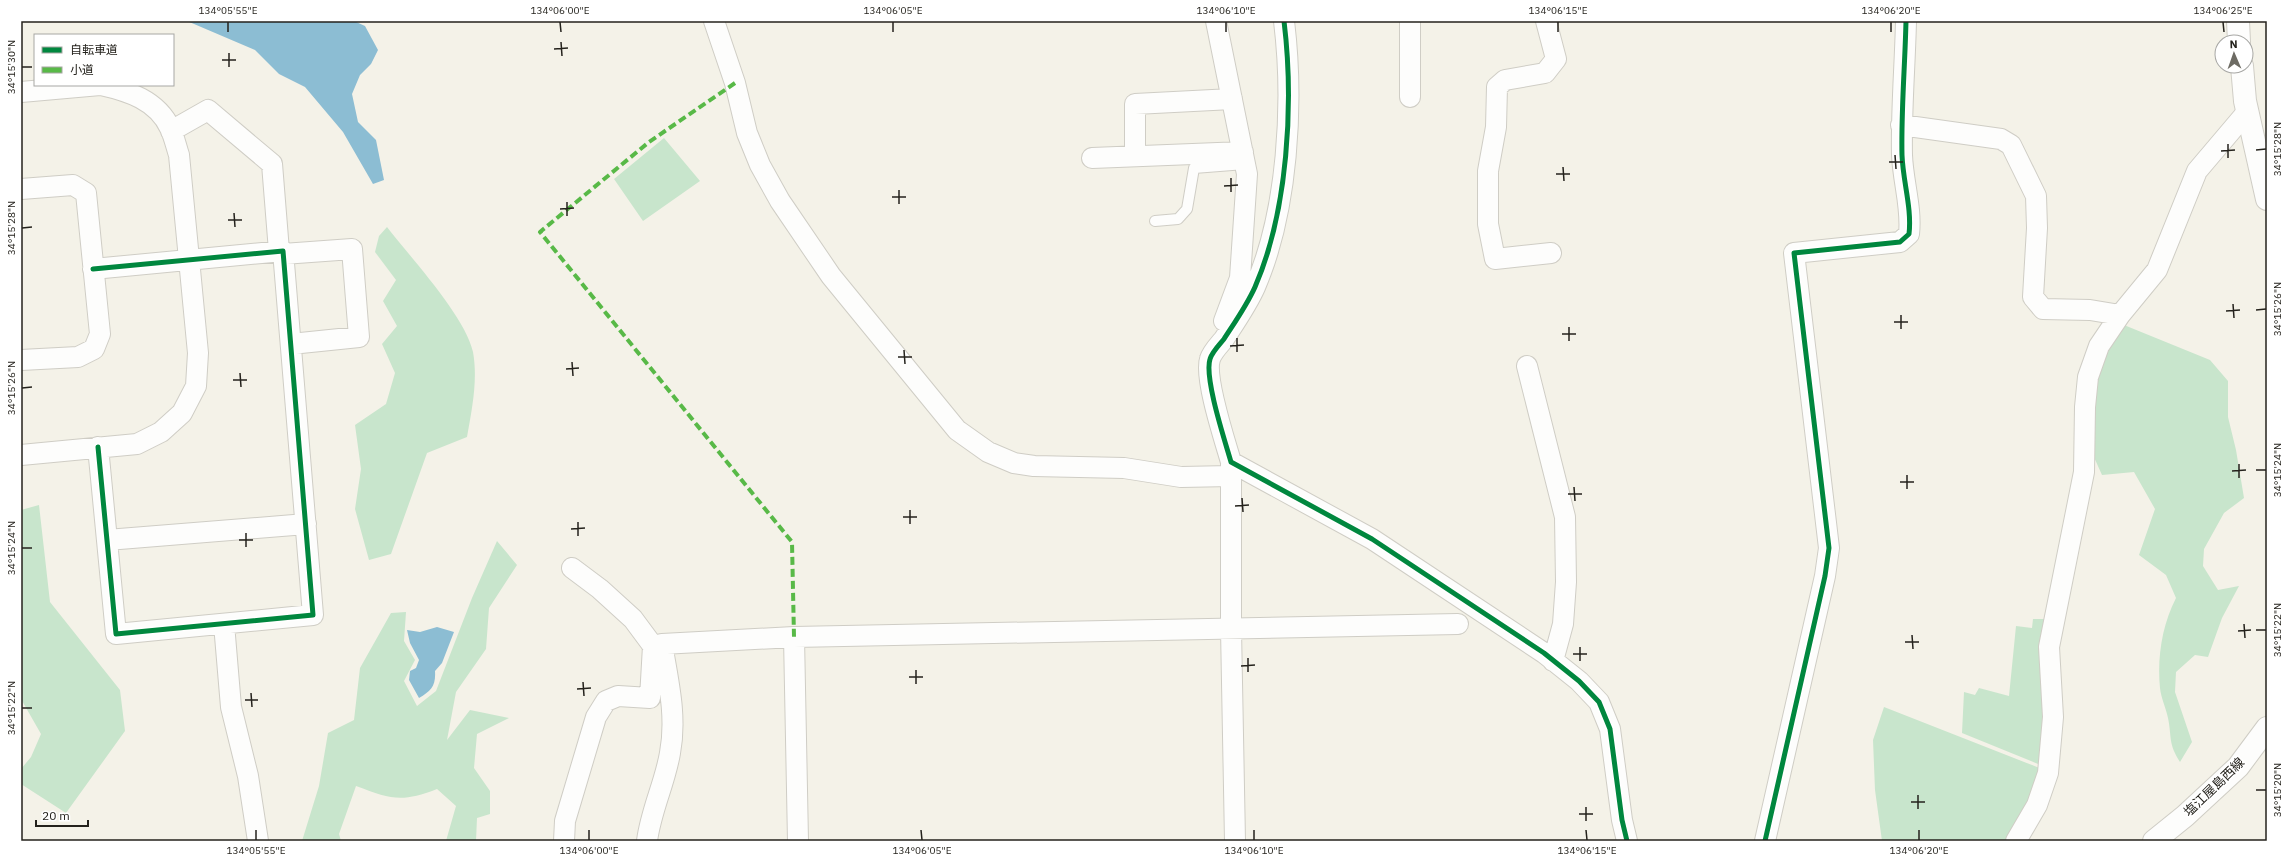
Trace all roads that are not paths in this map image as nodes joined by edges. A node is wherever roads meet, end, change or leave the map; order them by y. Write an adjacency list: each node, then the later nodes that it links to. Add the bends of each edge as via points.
1 (714, 21): 35 (street, via 735,83 747,133 760,165 780,201 830,276 957,430 988,452 1014,463 1034,466 1124,468 1181,477)
2 (1216, 21): 14 (street)
3 (1284, 21): 30 (street, via 1288,48 1288,104 1280,202 1265,263 1251,296)
4 (1410, 21): 13 (street)
5 (1546, 21): 25 (street, via 1556,59 1545,73 1505,80 1497,87 1496,127 1488,171 1488,224 1495,259)
6 (1906, 21): 16 (street)
7 (2238, 21): 8 (main road)
8 (2239, 34)
9 (2243, 74): 15 (main road)
10 (89, 86): 12 (street)
11 (104, 86): 17 (street, via 129,92 150,104)
12 (21, 92)
13 (1410, 97)
14 (1232, 99): 18 (street, via 1135,104); 20 (street)
15 (2247, 112): 22 (main road); 28 (street, via 2197,171 2157,270)
16 (1901, 125): 28 (street, via 2001,139 2011,145 2036,196 2033,297 2043,309 2090,310); 52 (street, via 1903,169 1911,220 1910,234 1900,242 1794,253 1829,548 1825,576)
17 (171, 131): 24 (street, via 208,110 272,164); 26 (street, via 179,155)
18 (1135, 156): 19 (street); 20 (street)
19 (1092, 158)
20 (1244, 158): 23 (lane, via 1194,168 1187,209 1178,219); 30 (street, via 1247,174 1240,278)
21 (21, 189): 27 (street, via 73,185 86,193)
22 (2267, 199)
23 (1155, 221)
24 (281, 253): 26 (street); 29 (street); 29 (street, via 352,250 359,337)
25 (1551, 253)
26 (189, 259): 27 (street); 33 (street, via 198,353 196,386 182,413 161,432 137,444)
27 (94, 269): 31 (street, via 100,334 94,349 78,357)
28 (2120, 316): 53 (street, via 2099,346 2088,377 2084,407 2084,472 2049,647 2052,717 2048,773 2037,805)
29 (290, 344): 36 (street)
30 (1210, 358): 35 (street, via 1210,380)
31 (21, 360)
32 (1527, 366): 44 (street, via 1565,517 1566,582 1563,624)
33 (98, 447): 34 (street); 37 (street)
34 (21, 455)
35 (1231, 469): 41 (street); 44 (street, via 1372,539)
36 (306, 524): 37 (street); 39 (street, via 313,615)
37 (107, 540): 39 (street, via 116,634)
38 (572, 568): 43 (street, via 633,619)
39 (224, 624): 46 (street, via 231,707 248,776)
40 (1458, 624): 41 (street)
41 (1231, 629): 42 (street); 50 (street)
42 (794, 637): 43 (street); 49 (street)
43 (658, 645): 47 (street, via 650,698 618,696 606,701 596,717 565,820); 48 (street, via 674,713 670,753 649,822)
44 (1554, 661): 51 (street, via 1579,681 1599,702 1610,729)
45 (2267, 728): 54 (main road, 塩江屋島西線, via 2238,767)
46 (258, 841)
47 (564, 841)
48 (647, 841)
49 (798, 841)
50 (1235, 841)
51 (1627, 841)
52 (1765, 841)
53 (2016, 841)
54 (2154, 841)

